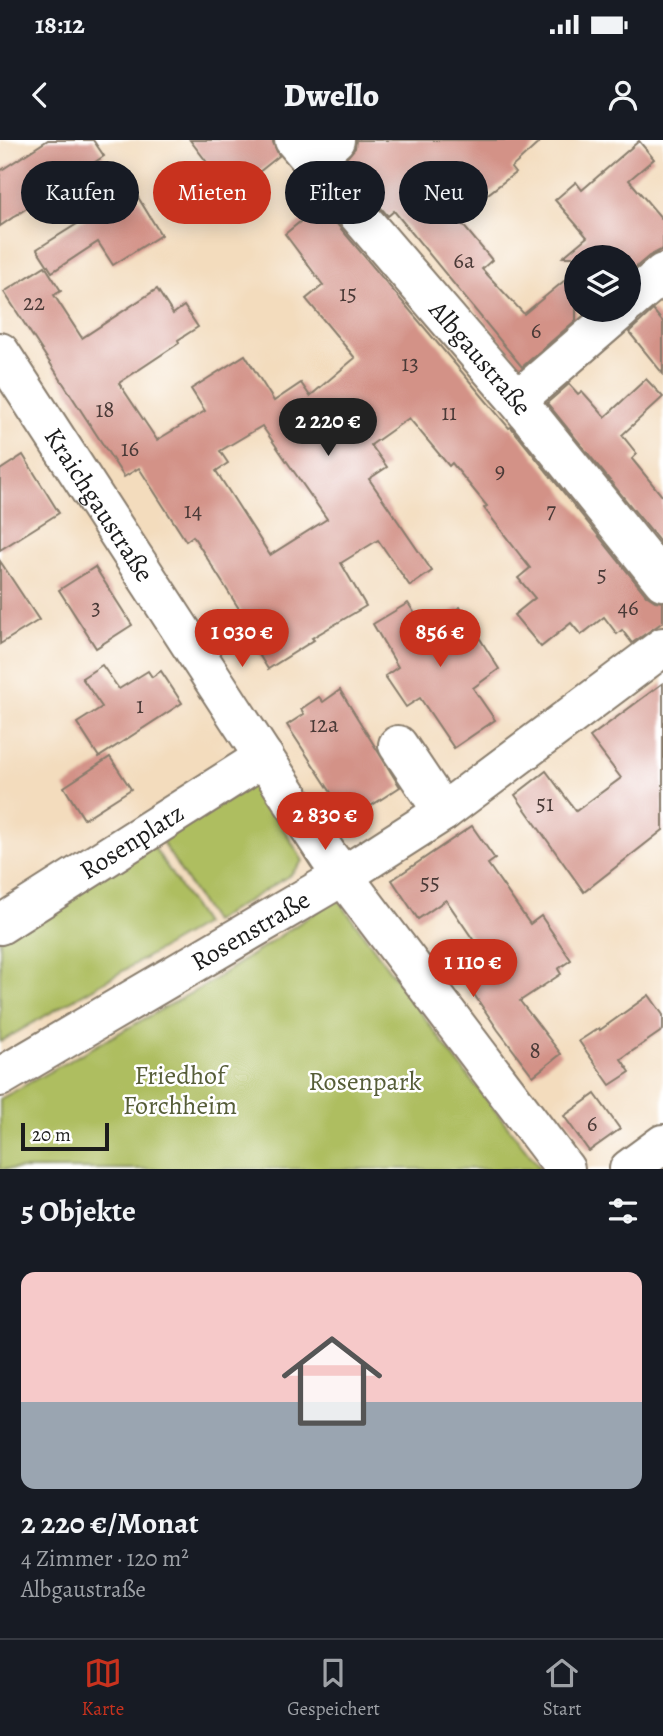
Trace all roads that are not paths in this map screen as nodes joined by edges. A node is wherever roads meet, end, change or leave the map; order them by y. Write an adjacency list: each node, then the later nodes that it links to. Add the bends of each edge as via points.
1 (313, 147): 6 (street, Albgaustraße)
2 (663, 273): 3 (street)
3 (641, 292)
4 (607, 322): 6 (street)
5 (0, 352): 10 (street, Kraichgaustraße)
6 (517, 400): 7 (street, Albgaustraße)
7 (663, 581)
8 (663, 646): 11 (street, Rosenstraße)
9 (398, 745): 11 (street)
10 (264, 757): 12 (street, Kraichgaustraße); 13 (street, Rosenplatz)
11 (443, 812): 12 (street, Rosenstraße)
12 (343, 876): 14 (street, Rosenstraße); 16 (street, Kraichgaustraße)
13 (0, 925)
14 (0, 1077)
15 (663, 1144): 17 (street)
16 (565, 1169)
17 (629, 1169)

